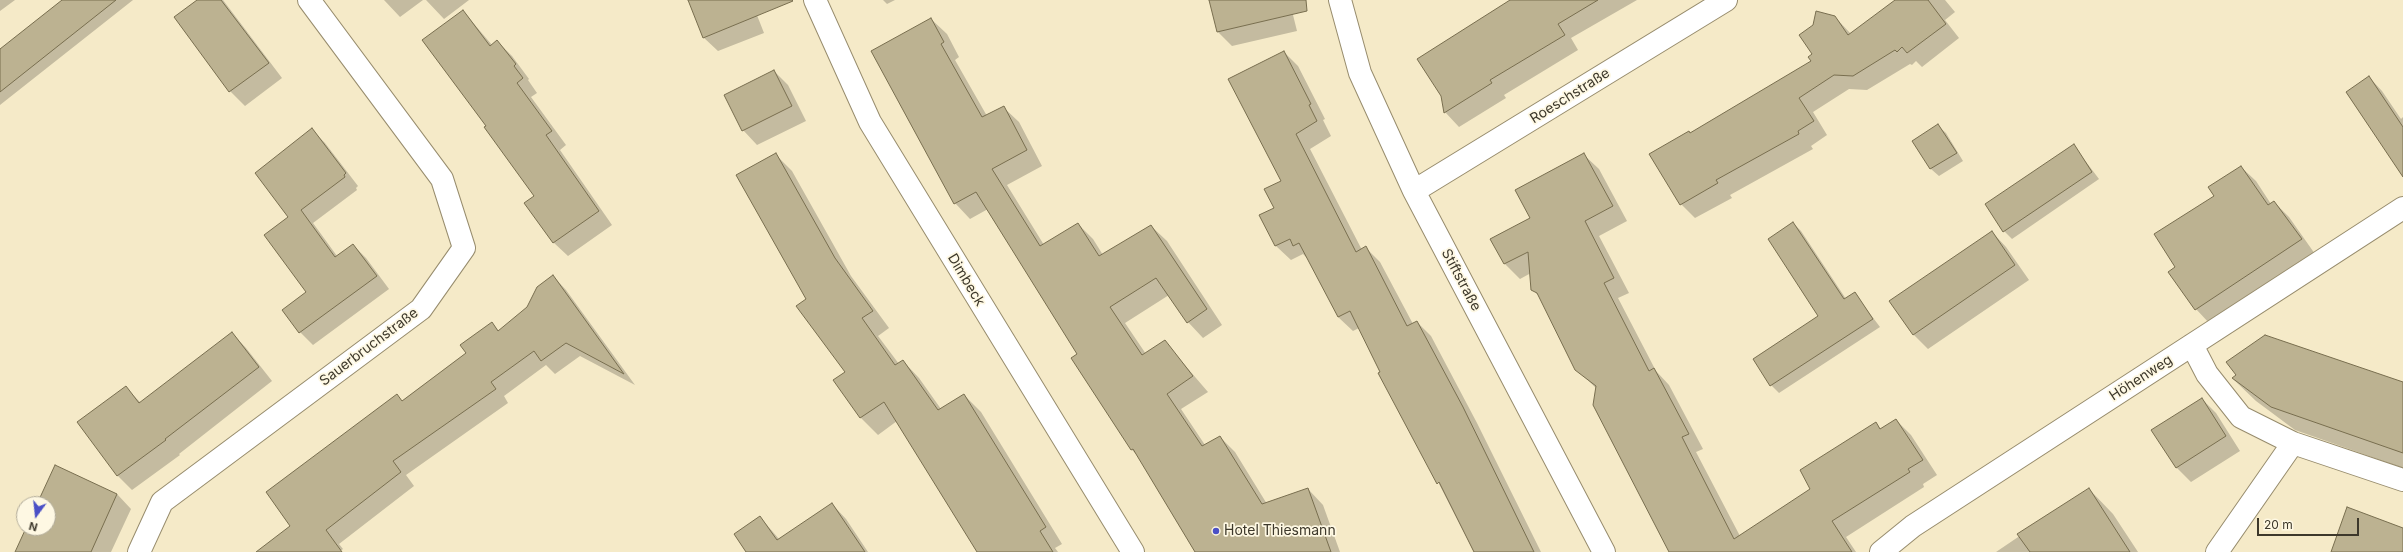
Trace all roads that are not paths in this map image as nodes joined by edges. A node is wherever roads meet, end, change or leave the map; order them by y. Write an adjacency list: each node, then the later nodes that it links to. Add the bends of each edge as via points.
1 (309, 0): 10 (street, Sauerbruchstraße, via 442,179 464,248 422,309 162,502)
2 (815, 0): 11 (street, Dimbeck, via 870,122)
3 (1340, 0): 5 (street, Stiftstraße, via 1360,73)
4 (1726, 0): 5 (street, Roeschstraße)
5 (1414, 191): 12 (street, Stiftstraße)
6 (2403, 208): 7 (street, Höhenweg)
7 (2192, 345): 8 (street, via 2207,374 2242,417); 13 (street, Höhenweg, via 1913,526)
8 (2293, 443): 9 (street); 14 (street)
9 (2403, 480)
10 (139, 552)
11 (1133, 552)
12 (1604, 552)
13 (1881, 552)
14 (2217, 552)

